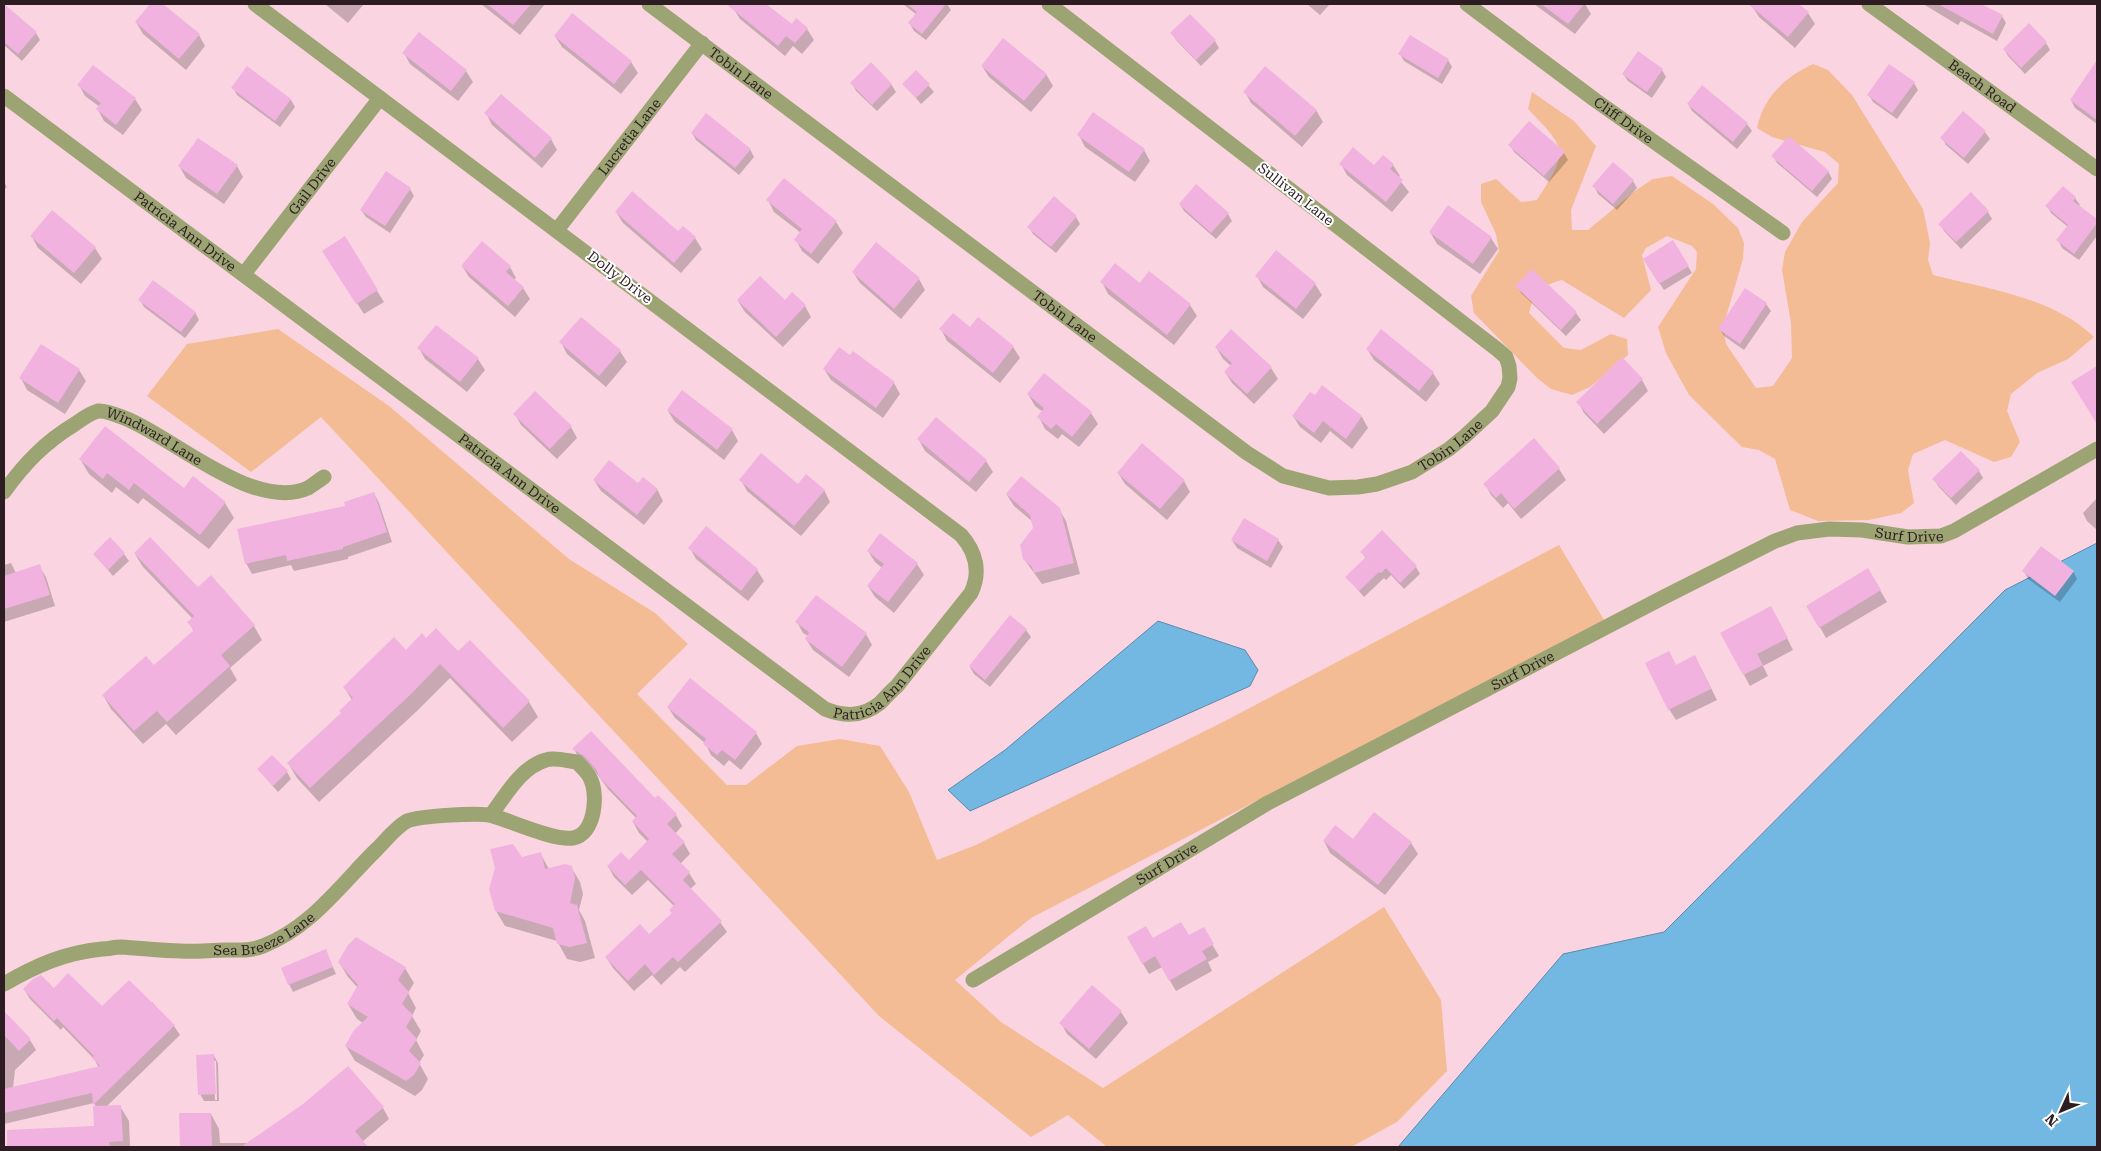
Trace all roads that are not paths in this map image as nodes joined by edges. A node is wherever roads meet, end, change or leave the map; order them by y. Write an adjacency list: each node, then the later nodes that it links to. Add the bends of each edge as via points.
1 (255, 4): 8 (street, Dolly Drive)
2 (649, 4): 6 (street, Tobin Lane)
3 (1049, 4): 13 (street, Sullivan Lane, via 1506,357 1510,378 1508,387)
4 (1467, 4): 11 (street, Cliff Drive, via 1595,100)
5 (1868, 4): 9 (street, Beach Road)
6 (702, 43): 10 (street, Lucretia Lane); 13 (street, Tobin Lane, via 1231,441 1283,476 1329,488 1358,487 1395,479 1449,450 1492,411)
7 (4, 96): 12 (street, Patricia Ann Drive)
8 (380, 98): 10 (street, Dolly Drive); 12 (street, Gail Drive)
9 (2097, 169)
10 (557, 230): 17 (street, Dolly Drive, via 961,535)
11 (1783, 233)
12 (244, 274): 17 (street, Patricia Ann Drive, via 825,709 846,716 862,713 881,702 897,686 971,593 975,584)
13 (1499, 398)
14 (2097, 449): 19 (street, Surf Drive, via 1941,536 1908,537 1829,529 1797,533 1776,541 1266,804)
15 (324, 477): 16 (street, Windward Lane, via 308,488 291,492 254,487 227,477 141,425 100,411 65,429 42,446)
16 (4, 492)
17 (976, 558)
18 (491, 815): 18 (street, Sea Breeze Lane, via 518,826 573,838 585,831 592,817 596,799 591,778 577,762 547,759 532,766 517,780); 20 (street, Sea Breeze Lane, via 456,815 408,821 363,862 307,921 262,946 239,952 119,947 89,950 38,965)
19 (973, 980)
20 (4, 984)

